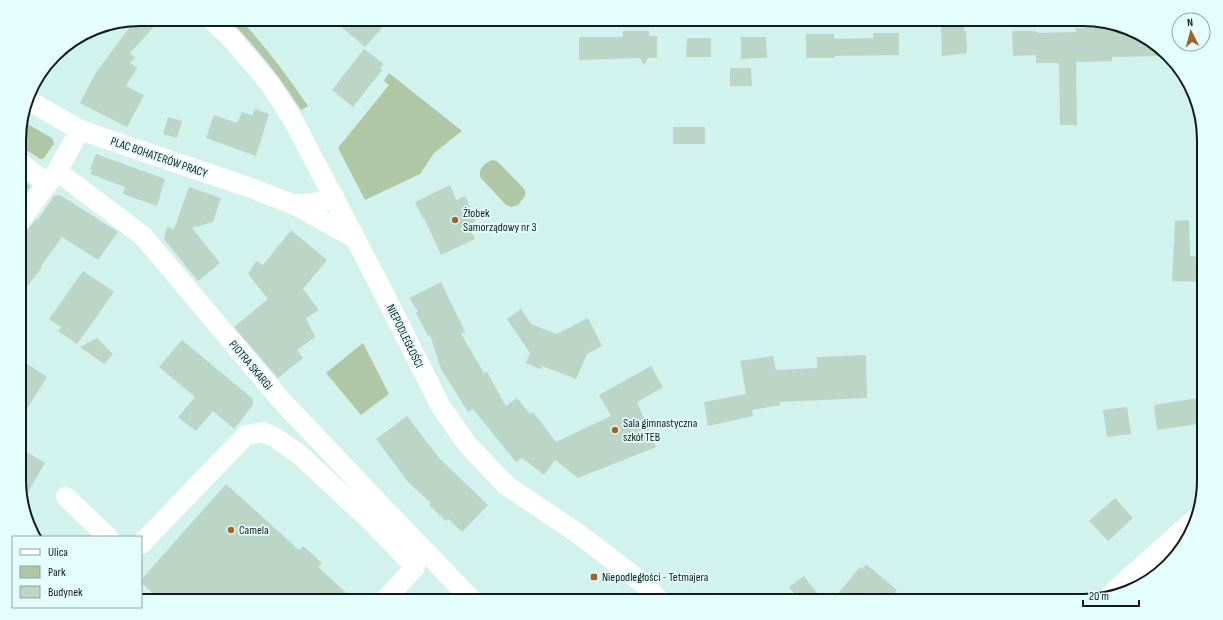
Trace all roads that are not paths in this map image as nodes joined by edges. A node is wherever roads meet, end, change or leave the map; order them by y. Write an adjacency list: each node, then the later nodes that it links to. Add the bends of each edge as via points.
1 (218, 26): 6 (street, NIEPODLEGŁOŚCI, via 270,84 293,120)
2 (33, 103): 3 (street, PLAC BOHATERÓW PRACY)
3 (80, 130): 5 (street); 7 (street, PLAC BOHATERÓW PRACY)
4 (26, 165): 5 (street, PIOTRA SKARGI)
5 (52, 177): 8 (street); 16 (street, PIOTRA SKARGI, via 143,236 281,400)
6 (334, 196): 7 (street, PLAC BOHATERÓW PRACY, via 321,202); 9 (street, NIEPODLEGŁOŚCI)
7 (295, 205): 9 (street, PLAC BOHATERÓW PRACY)
8 (26, 214)
9 (355, 238): 17 (street, NIEPODLEGŁOŚCI, via 440,407 468,445 506,485 580,535)
10 (66, 497): 12 (street)
11 (1187, 526): 14 (street)
12 (107, 536)
13 (142, 543): 15 (street, via 246,435 262,432 276,438 300,455 415,566)
14 (1117, 589)
15 (390, 594)
16 (466, 594)
17 (653, 594)

